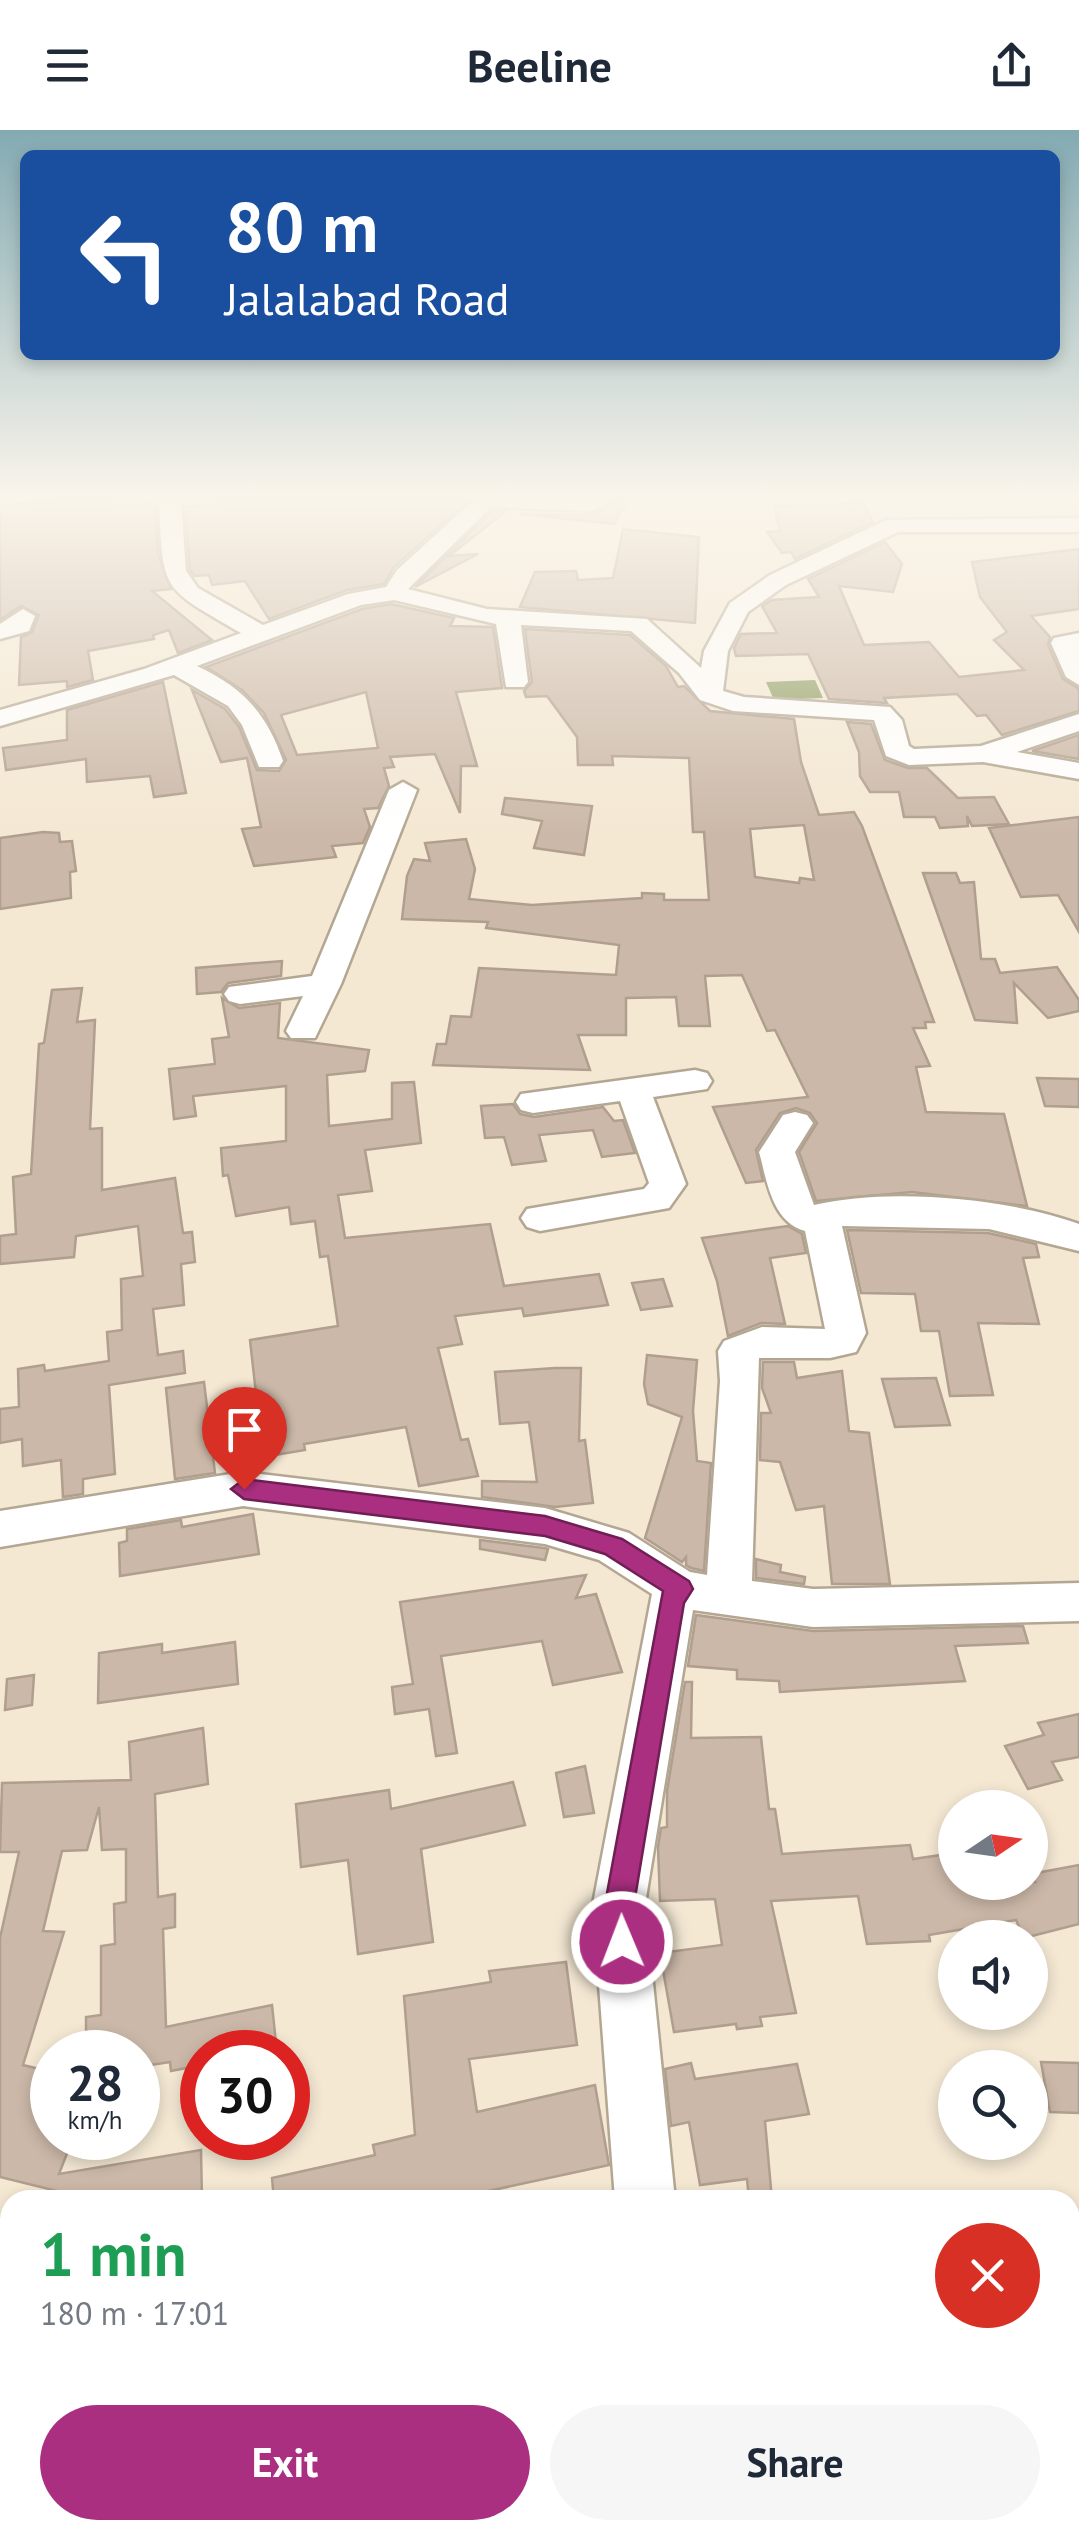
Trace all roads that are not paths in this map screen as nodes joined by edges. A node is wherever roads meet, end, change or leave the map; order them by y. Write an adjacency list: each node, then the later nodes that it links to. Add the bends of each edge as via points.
1 (222, 611): 8 (street)
2 (320, 611): 8 (street)
3 (478, 611): 6 (street)
4 (736, 611): 13 (street, via 716,651)
5 (23, 616): 7 (street, via 20,626)
6 (508, 618): 12 (street); 13 (street, via 638,624)
7 (0, 632)
8 (259, 633): 10 (street)
9 (1079, 640): 11 (street, via 1063,643)
10 (176, 666): 14 (street); 17 (street, via 235,698 259,724)
11 (1079, 677)
12 (515, 682)
13 (709, 695): 16 (street, via 742,705 868,709 888,720 901,754)
14 (0, 718)
15 (1079, 722): 16 (street)
16 (983, 754): 18 (street)
17 (268, 761)
18 (1079, 772)
19 (403, 790): 20 (street)
20 (325, 984): 21 (street); 22 (street)
21 (240, 994)
22 (303, 1031)
23 (695, 1081): 24 (street)
24 (633, 1089): 25 (street); 28 (street, via 668,1184 656,1200)
25 (534, 1102)
26 (794, 1123): 27 (street, via 777,1152 793,1206 806,1219)
27 (823, 1215): 29 (street, via 926,1214 1043,1224); 31 (street, via 846,1333 830,1345 780,1341 738,1350 742,1380)
28 (540, 1218)
29 (1079, 1238)
30 (0, 1529): 31 (street, via 244,1489 545,1526 613,1546)
31 (704, 1593): 32 (street, via 813,1608); 33 (street, via 672,1600 620,1904)
32 (1079, 1602)
33 (643, 2190)

